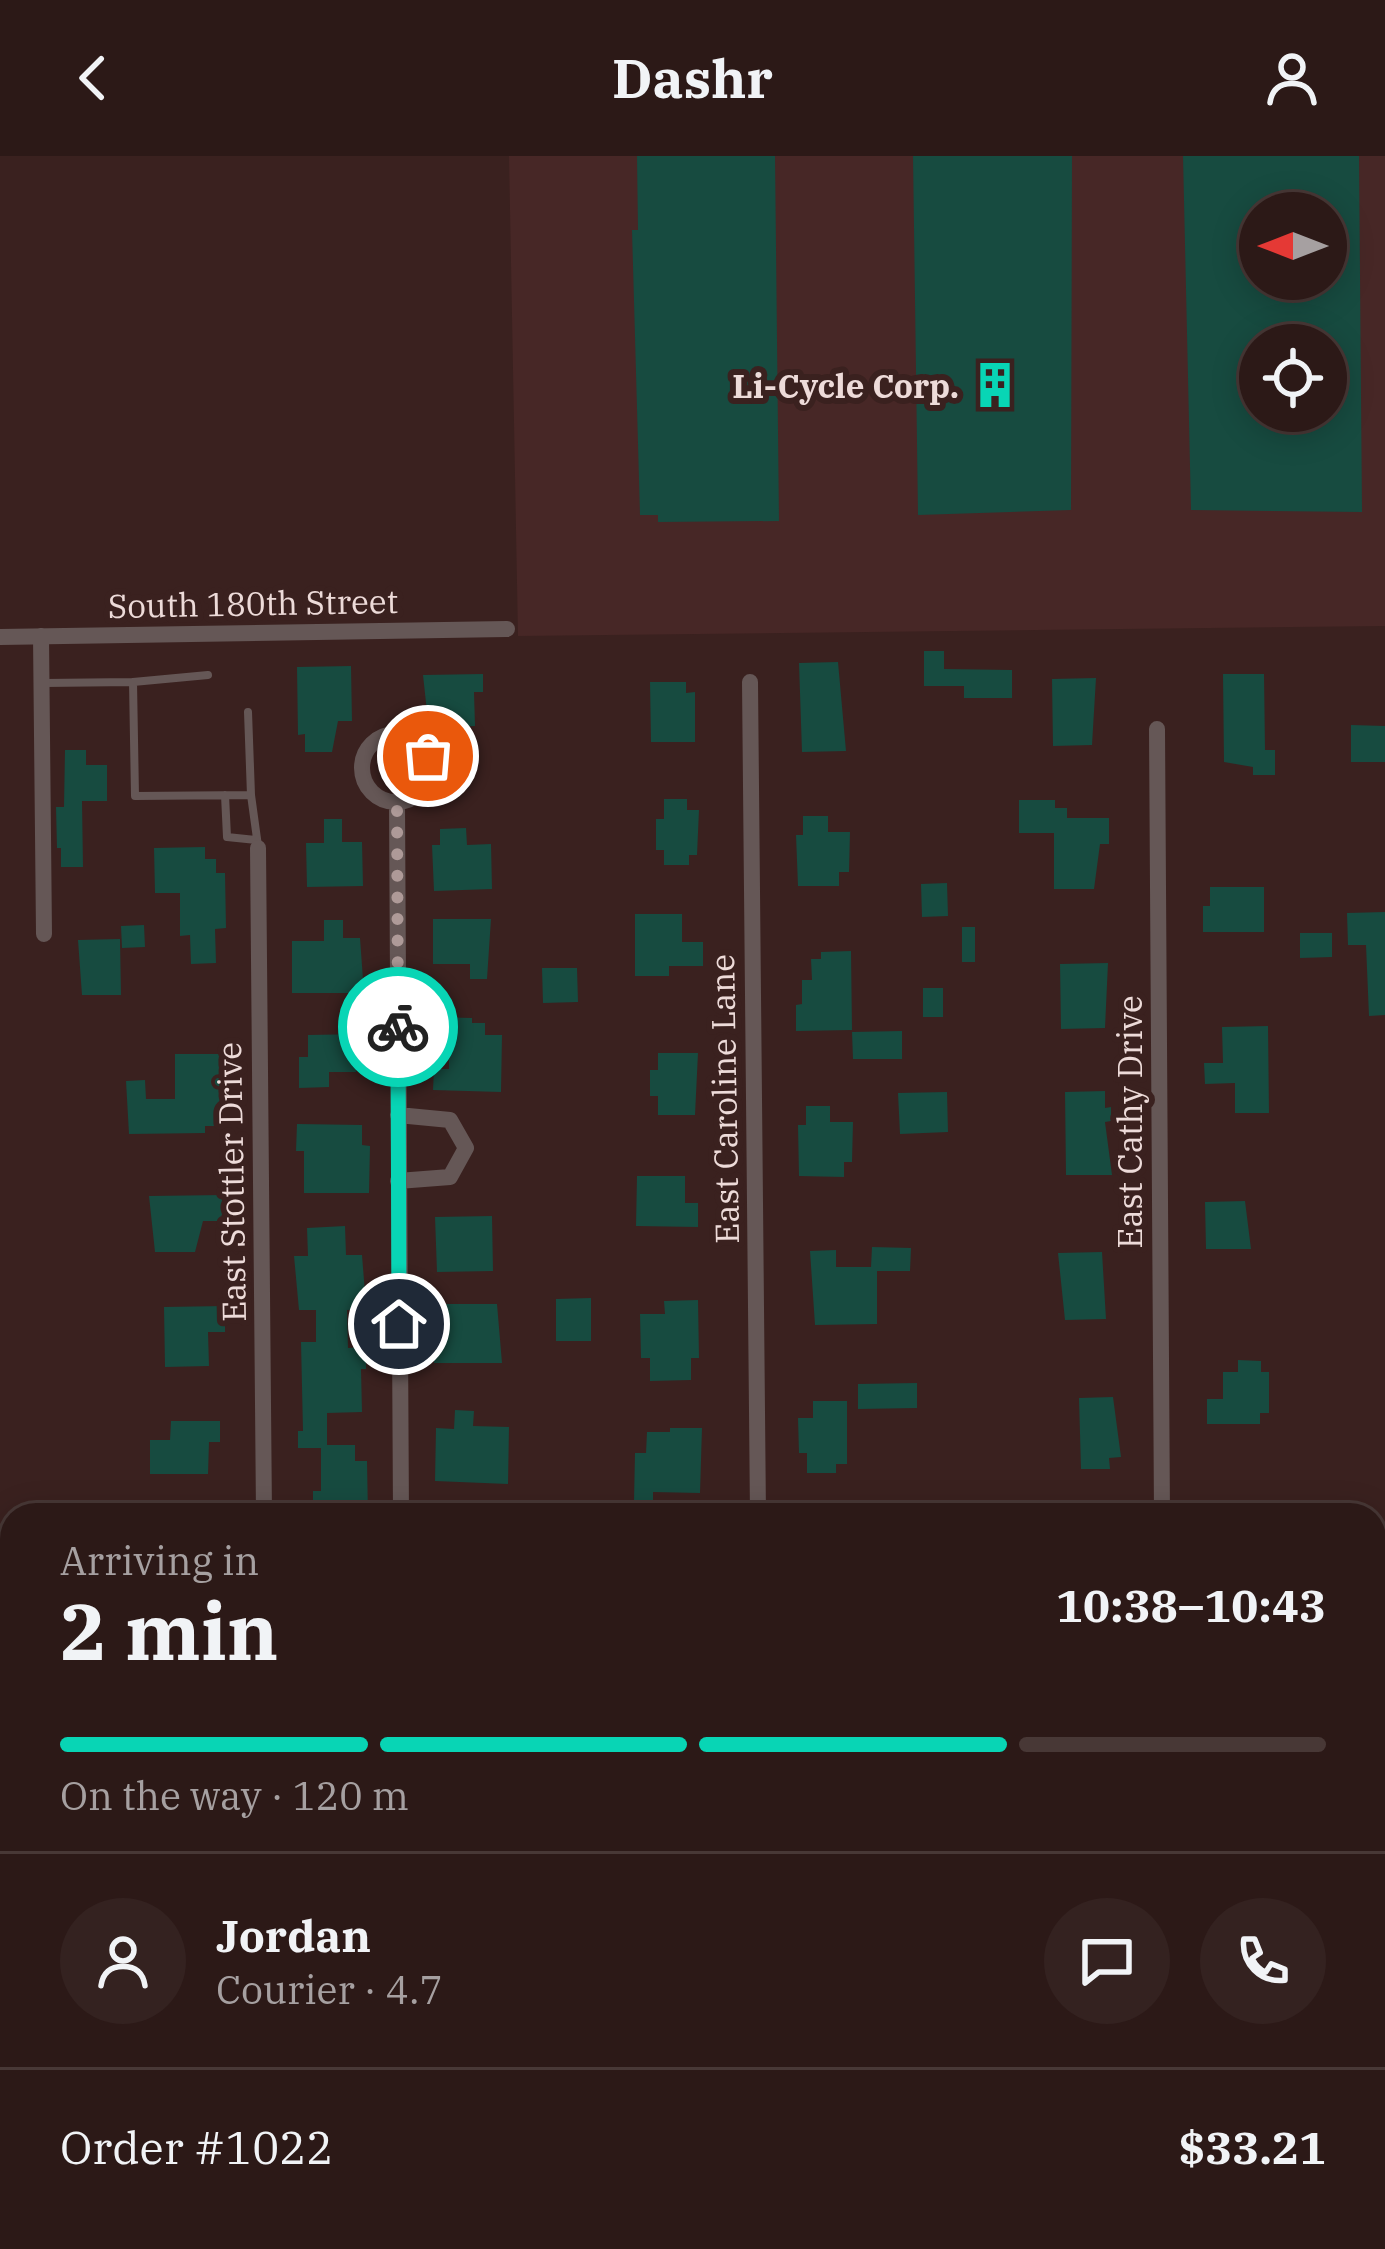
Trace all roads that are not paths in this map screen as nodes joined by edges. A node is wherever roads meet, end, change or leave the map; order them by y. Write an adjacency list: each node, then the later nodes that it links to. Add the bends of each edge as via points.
1 (507, 629): 3 (street, South 180th Street)
2 (0, 637): 3 (street, South 180th Street)
3 (41, 637): 7 (street)
4 (208, 675): 5 (lane)
5 (133, 682): 7 (lane); 10 (lane, via 135,796)
6 (750, 682): 19 (street, East Caroline Lane)
7 (41, 683): 14 (street)
8 (248, 712): 11 (lane)
9 (1157, 729): 20 (street, East Cathy Drive)
10 (225, 795): 11 (lane); 13 (lane, via 227,836)
11 (251, 795): 13 (lane)
12 (397, 802): 12 (street, via 423,789 430,767 415,740 394,734 374,742 363,772 372,792); 15 (street)
13 (258, 844): 17 (street, East Stottler Drive)
14 (44, 934)
15 (398, 1115): 16 (street); 16 (street, via 450,1120 466,1148 450,1177)
16 (398, 1181): 18 (street)
17 (264, 1503)
18 (401, 1503)
19 (758, 1503)
20 (1162, 1503)

